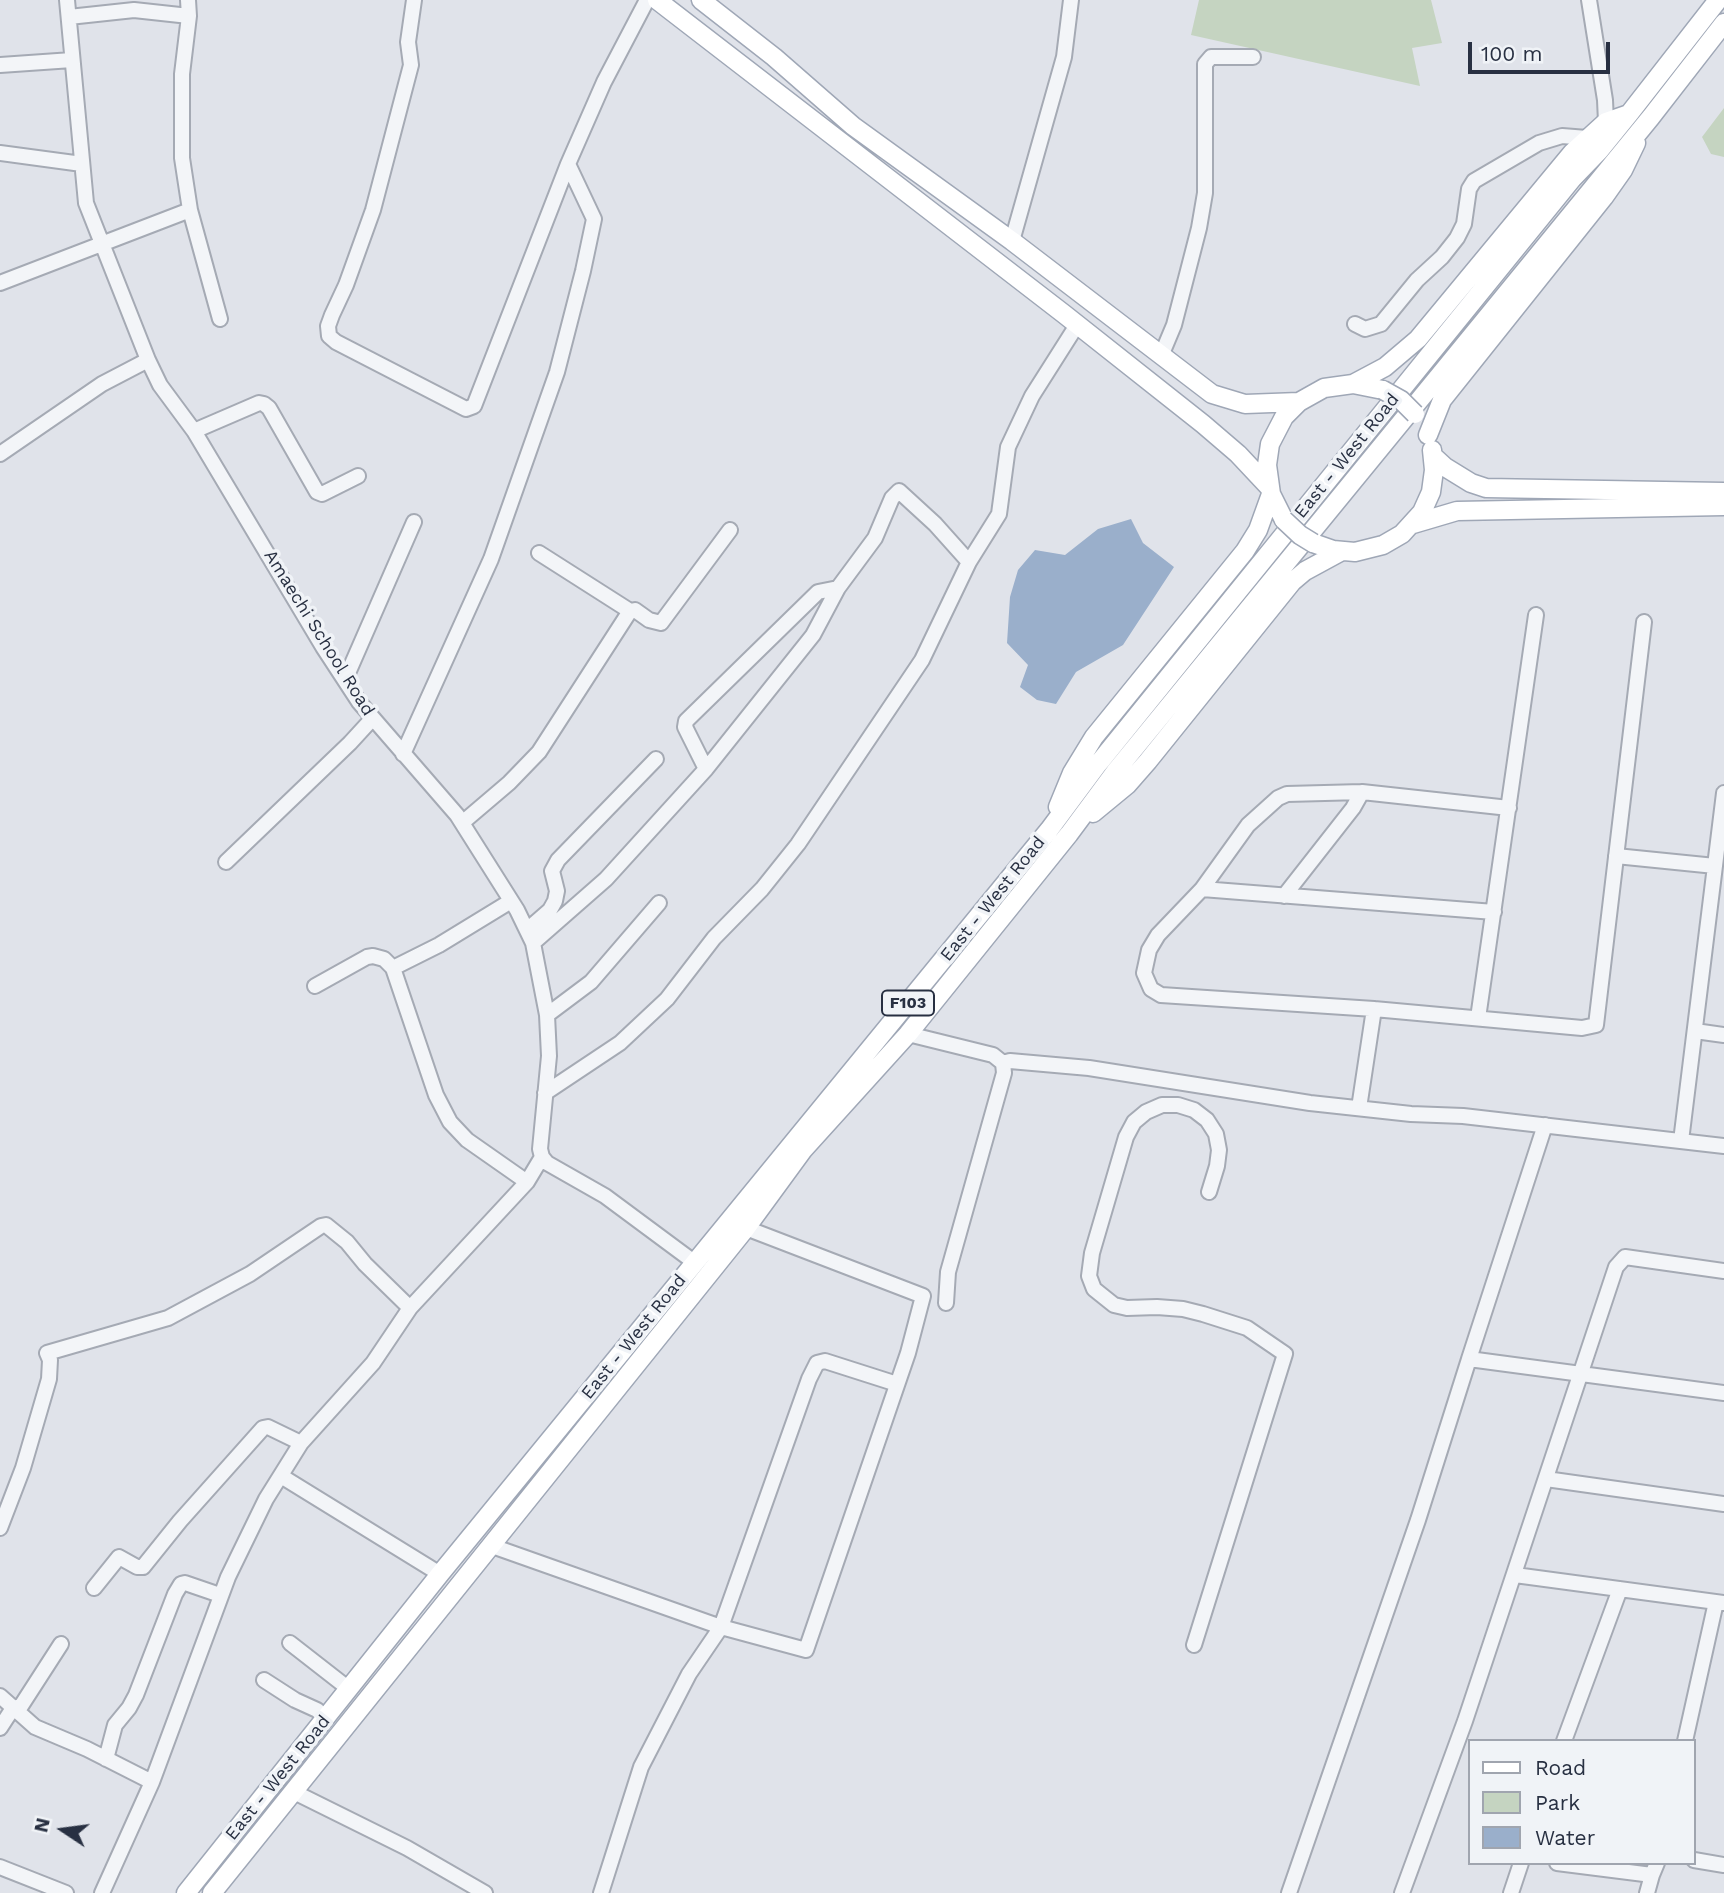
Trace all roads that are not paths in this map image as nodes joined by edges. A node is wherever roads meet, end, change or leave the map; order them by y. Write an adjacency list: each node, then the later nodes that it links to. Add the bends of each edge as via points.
1 (67, 0): 11 (street, Amaechi School Road)
2 (188, 0): 10 (street)
3 (414, 0): 21 (street, via 408,42 411,65 373,210 328,326 329,336 466,409 474,406)
4 (647, 0): 21 (street)
5 (657, 0): 28 (main road)
6 (701, 0): 23 (main road, via 853,126)
7 (1072, 0): 23 (street, via 1064,57)
8 (1588, 0): 17 (street)
9 (1718, 0): 16 (main road, East - West Road / F103)
10 (189, 16): 11 (street, via 134,10); 22 (street, via 182,74 182,158)
11 (69, 17): 14 (street, Amaechi School Road)
12 (1724, 23): 16 (main road, East - West Road / F103)
13 (1253, 57): 29 (street, via 1211,57 1205,64 1205,193 1174,325)
14 (72, 60): 15 (street); 20 (street, Amaechi School Road)
15 (0, 65)
16 (1635, 121): 17 (main road); 34 (main road, via 1634,149 1623,170 1441,400); 60 (main road, East - West Road / F103, via 1572,179); 61 (main road, East - West Road / F103)
17 (1606, 122): 18 (main road)
18 (1587, 138): 27 (street, via 1562,136 1539,143 1474,181 1464,224 1443,257 1381,324 1365,329); 31 (main road, via 1418,339 1385,367)
19 (0, 153): 20 (street)
20 (82, 163): 24 (street, Amaechi School Road, via 86,203)
21 (568, 164): 53 (street, via 594,219 557,372 491,559)
22 (190, 210): 24 (street); 26 (street)
23 (1012, 241): 29 (main road)
24 (102, 243): 25 (street); 30 (street, Amaechi School Road)
25 (0, 283)
26 (220, 320)
27 (1355, 324)
28 (1077, 325): 38 (main road, via 1238,454); 46 (street, via 1032,396 1008,447 999,514)
29 (1161, 356): 32 (main road, via 1212,394 1230,401 1260,405)
30 (148, 360): 33 (street, Amaechi School Road, via 160,385); 35 (street, via 102,384)
31 (1353, 384): 32 (main road, via 1324,388); 34 (main road, bridge, via 1383,390 1401,400)
32 (1299, 402): 38 (main road, via 1279,424 1270,444)
33 (194, 431): 37 (street, via 264,404 317,492 322,494); 51 (street, Amaechi School Road)
34 (1427, 435): 36 (main road)
35 (0, 454)
36 (1433, 456): 39 (main road, via 1464,479 1486,488); 42 (main road, via 1431,492)
37 (358, 476)
38 (1270, 491): 44 (main road, bridge, via 1284,520 1300,536); 60 (main road, via 1258,530 1245,551 1081,756)
39 (1724, 492)
40 (1724, 506): 42 (main road, via 1457,511)
41 (414, 522): 51 (street)
42 (1413, 524): 44 (main road, via 1383,545)
43 (730, 530): 48 (street, via 661,623)
44 (1340, 551): 61 (main road, via 1292,582 1127,785)
45 (539, 553): 48 (street)
46 (968, 562): 47 (street, via 899,491 875,538); 80 (street, via 922,660 777,871 714,937 667,999 620,1043)
47 (838, 588): 55 (street, via 813,635); 55 (street, via 818,592 690,716 685,727)
48 (630, 611): 59 (street, via 539,752)
49 (1536, 615): 58 (street)
50 (1644, 622): 62 (street)
51 (345, 680): 52 (street, Amaechi School Road)
52 (372, 719): 53 (street, Amaechi School Road); 63 (street)
53 (403, 754): 59 (street, Amaechi School Road)
54 (656, 758): 70 (street, via 558,860 552,871 555,901)
55 (706, 769): 70 (street, via 606,879)
56 (1362, 792): 58 (street); 65 (street, via 1278,797 1248,825); 66 (street)
57 (1724, 793): 64 (street)
58 (1508, 808): 69 (street)
59 (462, 823): 67 (street, Amaechi School Road)
60 (1049, 830): 89 (main road, East - West Road / F103)
61 (1069, 834): 77 (main road, East - West Road / F103)
62 (1616, 856): 64 (street); 75 (street, via 1595,1025 1582,1028)
63 (226, 862)
64 (1715, 866): 76 (street)
65 (1202, 889): 66 (street); 73 (street, via 1157,935 1149,950 1144,974 1151,989 1161,995)
66 (1284, 896): 69 (street)
67 (512, 901): 70 (street, Amaechi School Road); 71 (street)
68 (659, 903): 74 (street, via 591,982)
69 (1494, 912): 75 (street)
70 (530, 936): 74 (street, Amaechi School Road)
71 (393, 968): 72 (street, via 373,956); 86 (street, via 436,1095 450,1122 467,1140)
72 (315, 986)
73 (1374, 1009): 75 (street); 81 (street)
74 (547, 1015): 80 (street, Amaechi School Road, via 550,1056)
75 (1478, 1018)
76 (1695, 1031): 78 (street); 83 (street)
77 (908, 1034): 79 (street, via 993,1055); 88 (main road, East - West Road / F103, via 803,1150)
78 (1724, 1034)
79 (1003, 1063): 81 (street, via 1089,1068); 91 (street, via 1004,1073 948,1272)
80 (545, 1093): 85 (street, Amaechi School Road)
81 (1359, 1108): 82 (street)
82 (1545, 1125): 83 (street); 93 (street)
83 (1681, 1141): 84 (street)
84 (1724, 1146)
85 (542, 1157): 86 (street); 89 (street, via 605,1196)
86 (527, 1182): 92 (street)
87 (1209, 1192): 112 (street, via 1219,1150 1207,1120 1178,1105 1146,1112 1126,1137 1089,1276 1094,1289 1114,1304 1203,1314 1247,1328 1285,1354)
88 (747, 1228): 95 (street, via 923,1296); 102 (main road, East - West Road / F103)
89 (694, 1262): 103 (main road, East - West Road / F103)
90 (1724, 1271): 94 (street, via 1625,1257 1616,1267)
91 (946, 1303)
92 (410, 1308): 97 (street, via 373,1363); 101 (street, via 326,1225 250,1274 168,1318 47,1353 49,1379)
93 (1469, 1359): 94 (street); 136 (street)
94 (1580, 1374): 96 (street); 99 (street)
95 (897, 1384): 109 (street, via 817,1363); 109 (street, via 806,1650)
96 (1724, 1393)
97 (301, 1443): 98 (street); 105 (street, via 263,1428 143,1567 119,1556)
98 (281, 1476): 103 (street); 107 (street)
99 (1546, 1479): 100 (street); 104 (street)
100 (1724, 1504)
101 (0, 1528)
102 (492, 1546): 109 (street); 123 (main road, East - West Road / F103)
103 (440, 1574): 114 (main road, East - West Road / F103)
104 (1515, 1574): 106 (street); 137 (street)
105 (93, 1588)
106 (1619, 1588): 108 (street); 119 (street)
107 (220, 1595): 121 (street, via 181,1584 136,1695 115,1725); 122 (street)
108 (1720, 1602): 120 (street)
109 (721, 1627): 135 (street, via 689,1674 641,1767)
110 (289, 1643): 114 (street)
111 (61, 1644): 116 (street, via 21,1706)
112 (1194, 1645)
113 (264, 1681): 117 (street)
114 (349, 1689): 117 (main road, East - West Road / F103)
115 (0, 1696): 116 (street)
116 (13, 1708): 118 (street); 121 (street, via 35,1727)
117 (326, 1718): 132 (main road, East - West Road / F103)
118 (0, 1728)
119 (1565, 1739)
120 (1686, 1739)
121 (106, 1759): 122 (street)
122 (152, 1782): 131 (street)
123 (294, 1792): 133 (main road, East - West Road / F103); 134 (street)
124 (1696, 1860): 127 (street)
125 (1520, 1865): 138 (street)
126 (1590, 1865): 129 (street)
127 (1724, 1865)
128 (0, 1867): 130 (street)
129 (1654, 1869): 139 (street)
130 (66, 1893)
131 (102, 1893)
132 (186, 1893)
133 (212, 1893)
134 (485, 1893)
135 (601, 1893)
136 (1289, 1893)
137 (1402, 1893)
138 (1511, 1893)
139 (1647, 1893)

